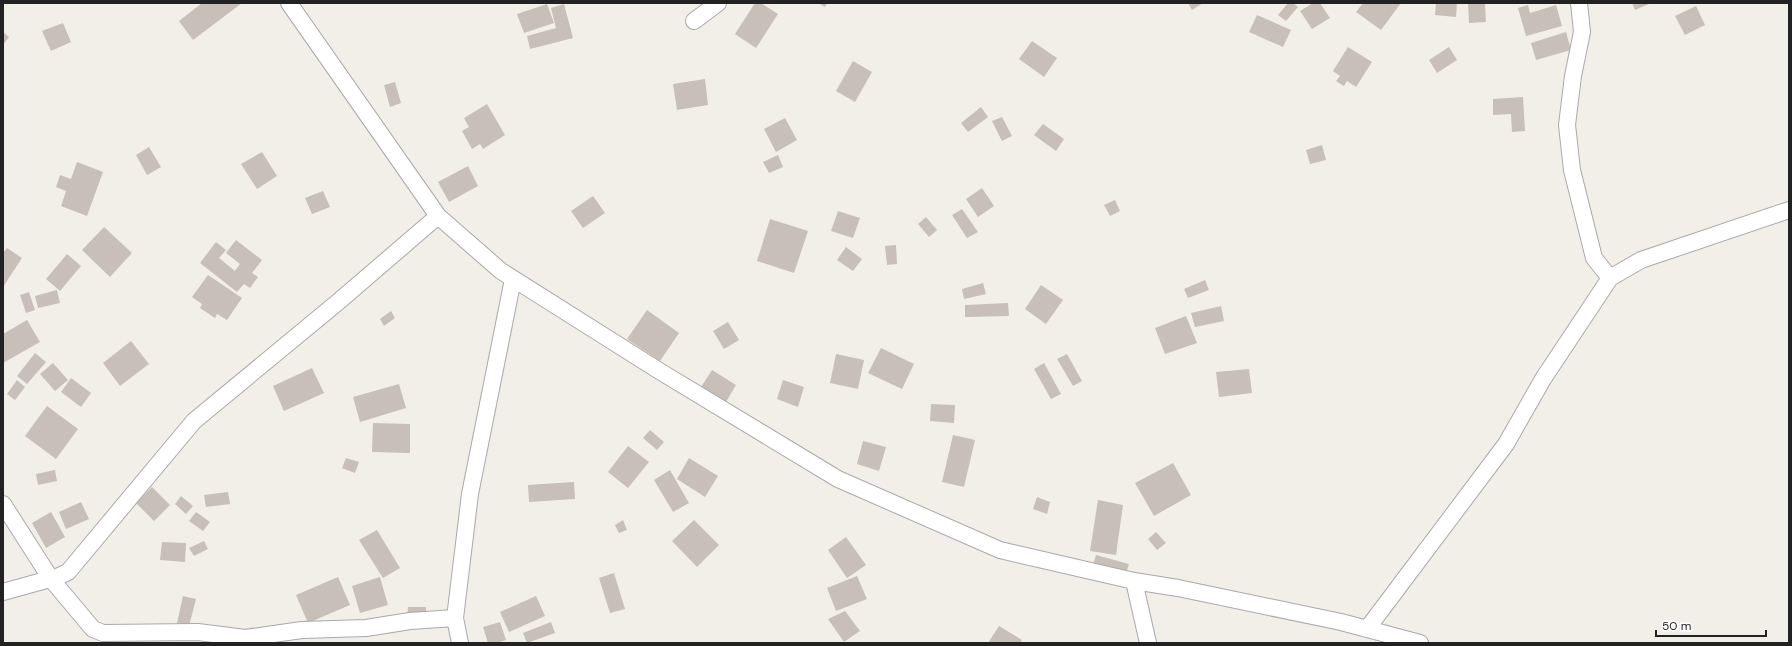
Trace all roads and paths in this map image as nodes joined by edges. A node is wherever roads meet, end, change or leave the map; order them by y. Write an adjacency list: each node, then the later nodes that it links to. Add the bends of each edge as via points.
1 (290, 3): 6 (street)
2 (718, 3): 4 (street)
3 (1579, 3): 7 (street, via 1582,32 1567,125 1572,170 1594,258)
4 (694, 21)
5 (1789, 210): 7 (street, via 1641,260)
6 (438, 216): 8 (street); 10 (street, via 194,421 68,572)
7 (1610, 278): 14 (street, via 1543,379 1506,444)
8 (513, 279): 11 (street, via 838,479 1000,550); 13 (street, via 470,494)
9 (3, 504): 10 (street)
10 (50, 579): 12 (street); 13 (street, via 93,629 102,633 198,632 245,638 302,630 366,628 410,621)
11 (1134, 581): 14 (street, via 1194,591); 16 (street)
12 (3, 592)
13 (455, 618): 15 (street)
14 (1367, 629): 17 (street)
15 (460, 643)
16 (1148, 643)
17 (1420, 643)

